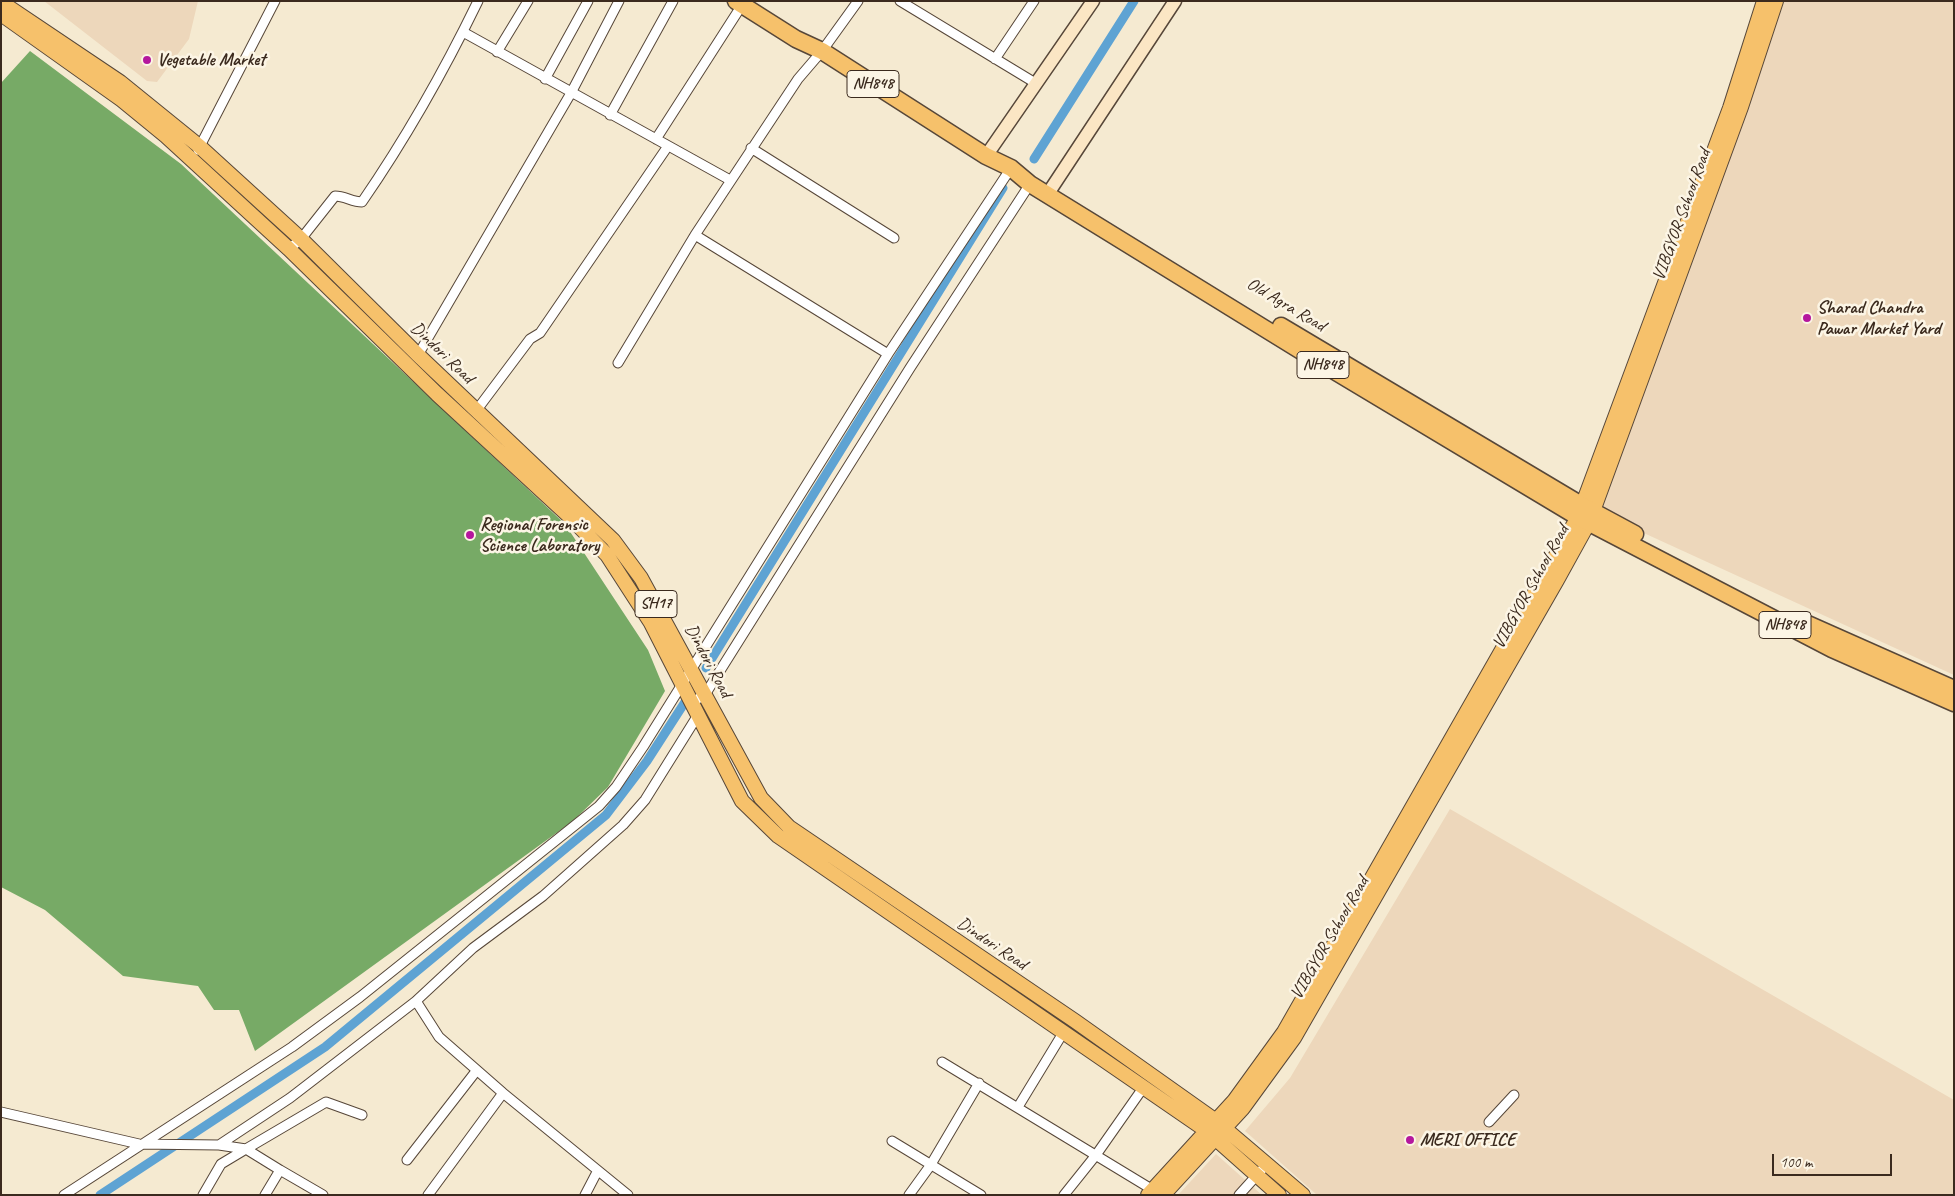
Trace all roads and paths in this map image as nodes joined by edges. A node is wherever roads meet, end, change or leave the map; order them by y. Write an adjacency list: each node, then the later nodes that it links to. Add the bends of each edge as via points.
1 (275, 1): 26 (street)
2 (478, 1): 17 (street)
3 (528, 1): 19 (street)
4 (588, 1): 21 (street)
5 (619, 1): 23 (street)
6 (673, 1): 24 (street)
7 (858, 1): 18 (street)
8 (900, 1): 20 (street)
9 (1034, 1): 20 (street)
10 (1093, 1): 22 (street)
11 (1175, 1): 35 (street)
12 (1764, 1): 31 (main road, VIBGYOR School Road)
13 (1776, 1): 31 (main road, VIBGYOR School Road)
14 (1, 2): 26 (main road, Dindori Road / SH17, via 120,82)
15 (744, 2): 18 (highway, NH848, via 796,39); 25 (street)
16 (1, 14): 30 (main road, via 122,100)
17 (463, 32): 19 (street); 38 (street, via 394,156 362,202 335,196)
18 (824, 48): 28 (street, via 798,79); 29 (highway, NH848)
19 (497, 52): 21 (street)
20 (995, 59): 22 (street)
21 (545, 79): 23 (street)
22 (1037, 84): 29 (street)
23 (571, 94): 24 (street); 41 (street)
24 (610, 115): 25 (street)
25 (656, 140): 27 (street)
26 (199, 146): 30 (street); 38 (main road, Dindori Road / SH17)
27 (668, 146): 33 (street); 43 (street, via 540,333 530,339)
28 (751, 148): 33 (street); 37 (street)
29 (990, 152): 32 (highway, NH848)
30 (195, 163): 39 (main road)
31 (1715, 164): 44 (main road, VIBGYOR School Road)
32 (1011, 168): 34 (highway, NH848); 40 (street)
33 (730, 180): 36 (street)
34 (1030, 184): 35 (highway, NH848); 48 (street)
35 (1050, 191): 44 (highway, NH848, via 1306,354)
36 (696, 235): 40 (street); 42 (street)
37 (894, 238)
38 (301, 239): 39 (street); 41 (main road, Dindori Road / SH17)
39 (290, 249): 46 (main road, via 607,555 641,606)
40 (888, 354): 45 (street)
41 (418, 355): 43 (main road, Dindori Road / SH17)
42 (618, 363)
43 (476, 411): 45 (main road, Dindori Road / SH17, via 613,540 641,578)
44 (1586, 514): 47 (highway, NH848, via 1624,527 1732,587 1835,638); 49 (highway, NH848, via 1832,649); 63 (main road, VIBGYOR School Road, via 1558,580 1294,1038 1243,1108)
45 (692, 668): 46 (street); 48 (main road, Dindori Road / SH17)
46 (682, 684): 50 (main road); 65 (street, via 616,787 598,806 299,1042)
47 (1954, 689)
48 (706, 693): 50 (street); 63 (main road, Dindori Road / SH17, via 761,798 789,827 1074,1021)
49 (1954, 703)
50 (695, 709): 51 (street, via 645,800 623,825 543,896 473,948); 52 (main road, via 742,800 778,836)
51 (416, 1002): 54 (street, via 439,1037); 66 (street, via 290,1098)
52 (1063, 1032): 56 (main road); 59 (street)
53 (942, 1062): 55 (street)
54 (477, 1070): 57 (street); 69 (street)
55 (979, 1083): 59 (street); 71 (street)
56 (1143, 1088): 63 (main road); 68 (street)
57 (503, 1094): 73 (street); 80 (street)
58 (1514, 1095): 62 (street)
59 (1018, 1107): 68 (street)
60 (1, 1112): 65 (street)
61 (362, 1115): 67 (street, via 326,1102)
62 (1489, 1122)
63 (1216, 1130): 70 (main road, Dindori Road / SH17); 74 (main road); 75 (main road, VIBGYOR School Road)
64 (892, 1141): 71 (street)
65 (139, 1144): 66 (street); 76 (street)
66 (219, 1145): 67 (street)
67 (246, 1148): 72 (street); 77 (street, via 221,1164)
68 (1096, 1155): 75 (street); 85 (street)
69 (407, 1160)
70 (1267, 1164): 74 (street); 88 (main road, Dindori Road / SH17)
71 (930, 1166): 83 (street); 84 (street)
72 (280, 1170): 78 (street); 79 (street)
73 (597, 1172): 81 (street); 82 (street)
74 (1257, 1175): 86 (street); 87 (main road)
75 (1155, 1193)
76 (64, 1195)
77 (203, 1195)
78 (265, 1195)
79 (323, 1195)
80 (428, 1195)
81 (585, 1195)
82 (628, 1195)
83 (909, 1195)
84 (981, 1195)
85 (1064, 1195)
86 (1239, 1195)
87 (1279, 1195)
88 (1303, 1195)

